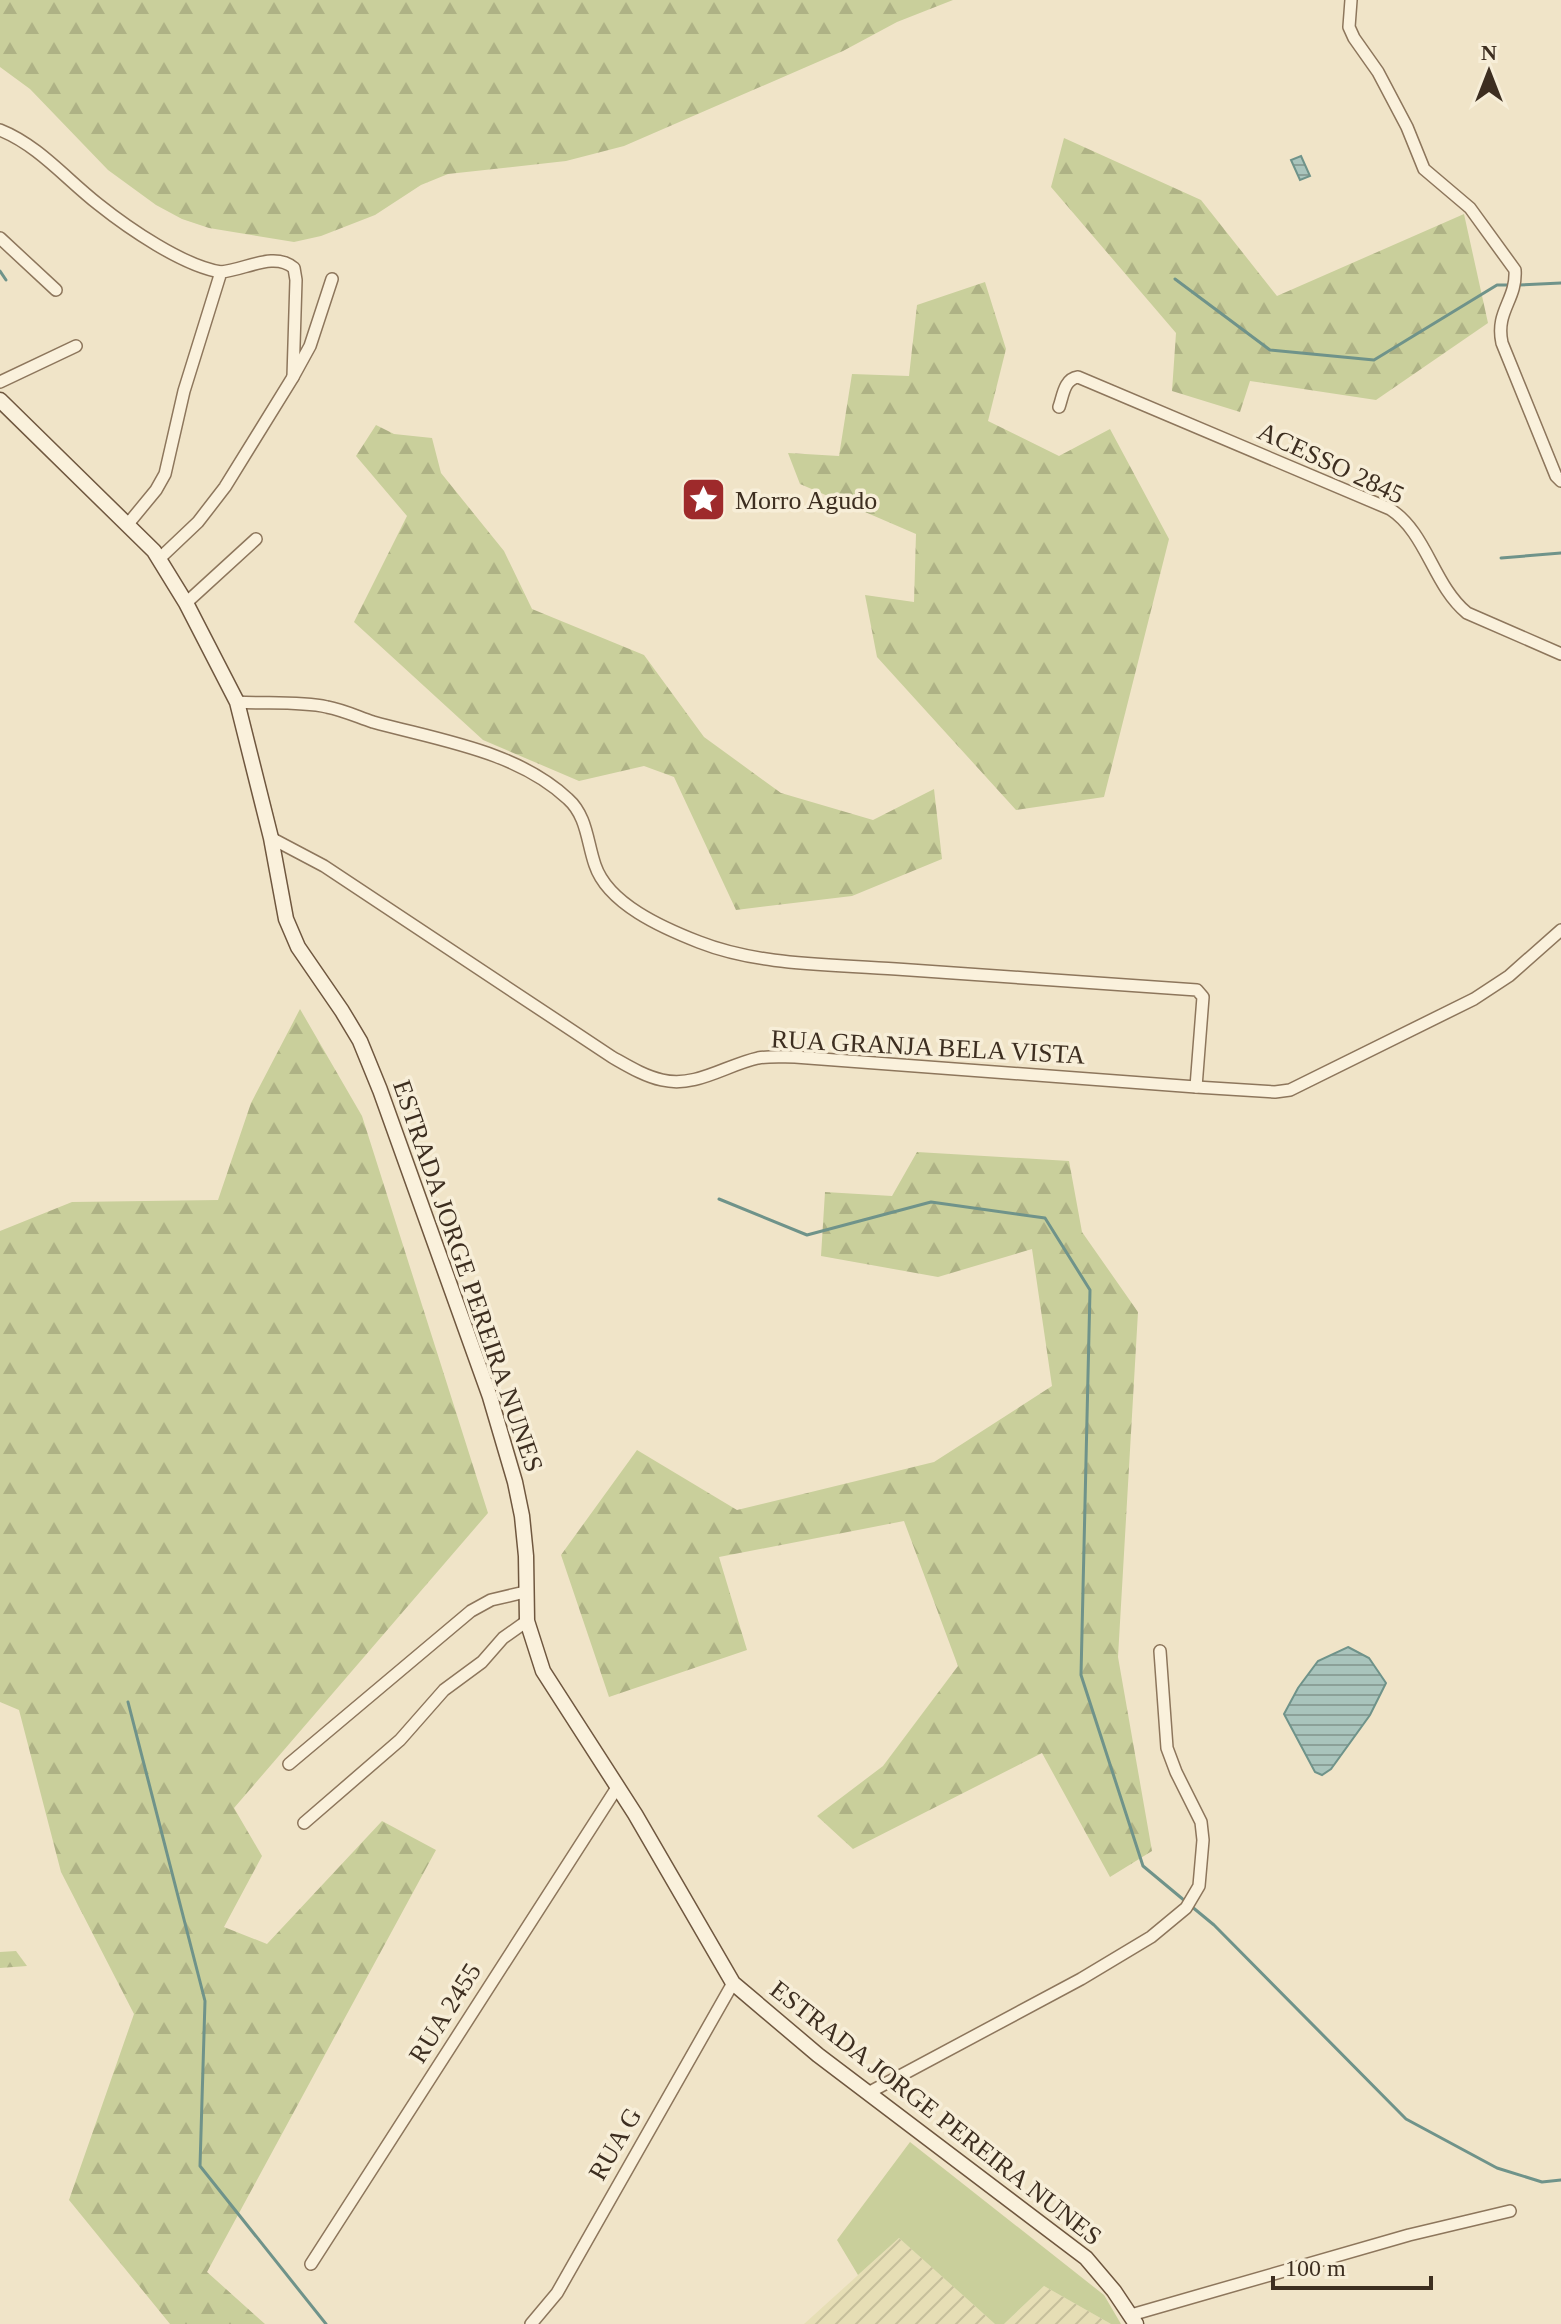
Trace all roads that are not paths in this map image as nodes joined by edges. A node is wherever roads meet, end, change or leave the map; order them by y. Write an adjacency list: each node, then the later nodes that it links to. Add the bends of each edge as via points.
1 (1351, 0): 12 (street, via 1349,27 1378,72 1424,169 1470,208 1515,270 1499,330)
2 (0, 130): 4 (street, via 149,238)
3 (0, 238): 6 (street)
4 (221, 272): 8 (street, via 274,260 294,268); 13 (street, via 165,474)
5 (332, 279): 8 (street, via 310,346)
6 (56, 290)
7 (76, 346): 9 (street)
8 (293, 377): 15 (street, via 225,487)
9 (0, 382)
10 (0, 400): 13 (street, ESTRADA JORGE PEREIRA NUNES)
11 (1059, 407): 17 (street, ACESSO 2845, via 1067,383 1078,377 1390,509 1413,531 1456,604)
12 (1561, 481)
13 (128, 524): 15 (street, ESTRADA JORGE PEREIRA NUNES)
14 (256, 539): 16 (street)
15 (159, 559): 16 (street, ESTRADA JORGE PEREIRA NUNES)
16 (186, 603): 18 (street, ESTRADA JORGE PEREIRA NUNES)
17 (1561, 654)
18 (237, 702): 19 (street, ESTRADA JORGE PEREIRA NUNES); 21 (street, via 326,707 462,743 521,768 569,799 582,815 595,865 609,889 643,914 734,954 1197,990 1203,997)
19 (271, 838): 21 (street, RUA GRANJA BELA VISTA, via 324,866 612,1057 664,1081 681,1082 757,1058 783,1057); 22 (street, ESTRADA JORGE PEREIRA NUNES, via 286,919 298,947 360,1041 490,1397 522,1516)
20 (1561, 930): 21 (street, RUA GRANJA BELA VISTA, via 1474,999 1301,1087 1275,1092)
21 (1196, 1087)
22 (525, 1592): 23 (street, ESTRADA JORGE PEREIRA NUNES); 25 (street, via 471,1611)
23 (527, 1621): 26 (street, ESTRADA JORGE PEREIRA NUNES, via 543,1671); 27 (street, via 444,1690 400,1740)
24 (1160, 1651): 29 (street, via 1167,1748 1201,1822 1203,1840 1199,1886 1186,1908 1151,1937 1081,1979)
25 (289, 1764)
26 (618, 1786): 28 (street, ESTRADA JORGE PEREIRA NUNES); 31 (street, RUA 2455)
27 (304, 1823)
28 (733, 1983): 29 (street, ESTRADA JORGE PEREIRA NUNES); 33 (street, RUA G, via 557,2293)
29 (868, 2093): 32 (street, ESTRADA JORGE PEREIRA NUNES, via 1086,2258)
30 (1510, 2211): 32 (street, via 1394,2239)
31 (311, 2264)
32 (1134, 2319)
33 (531, 2324)

